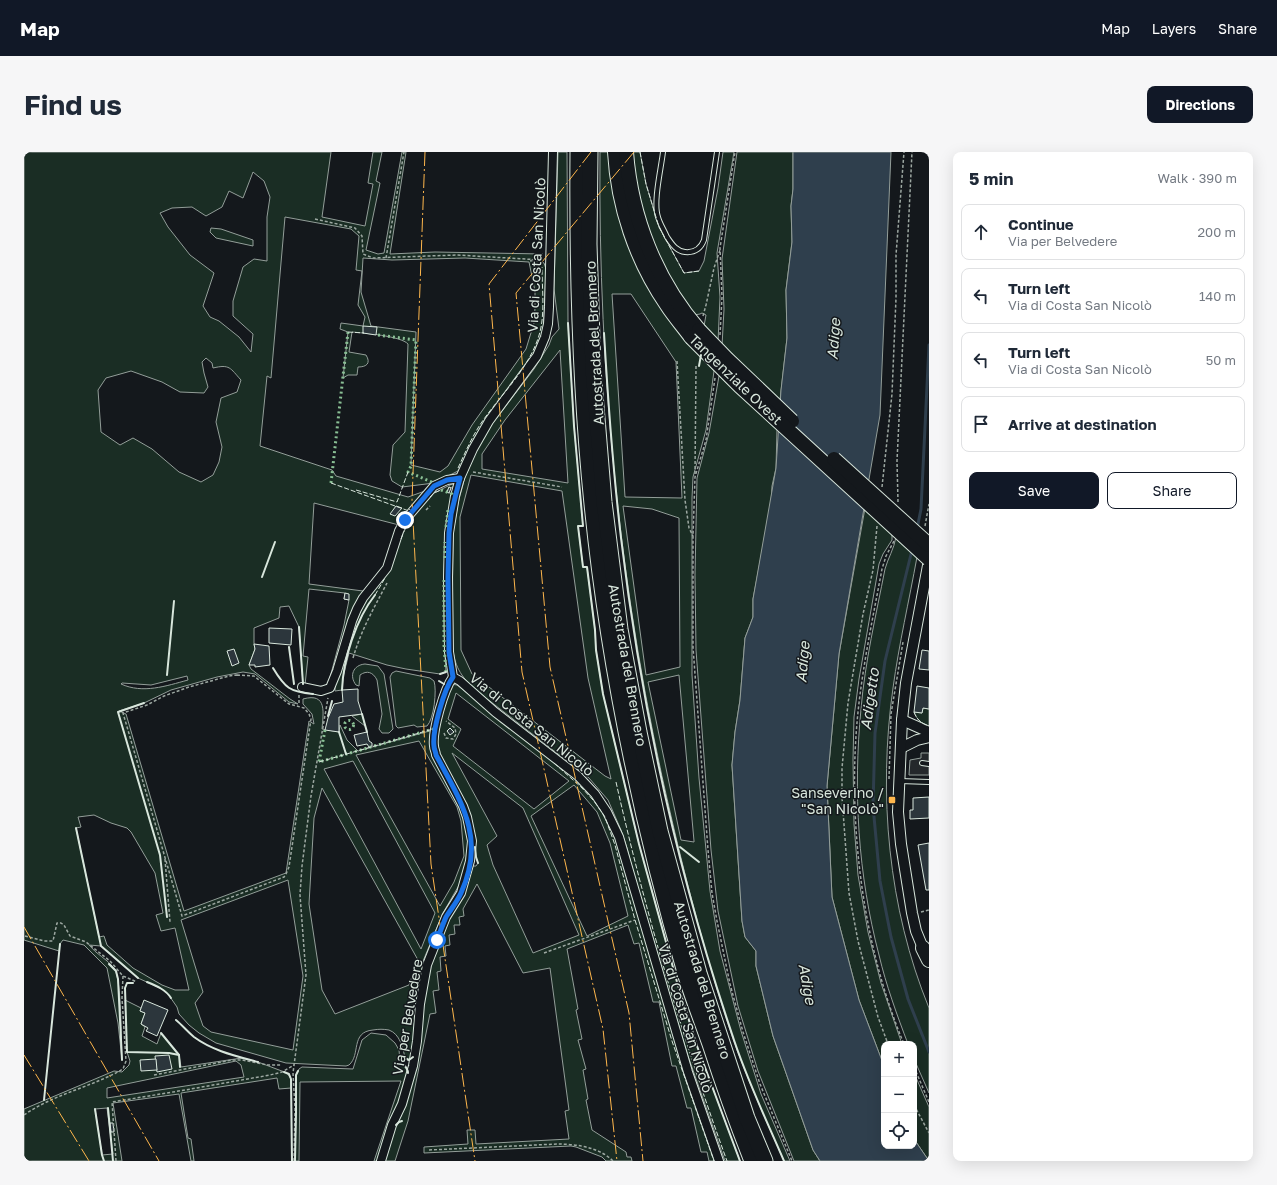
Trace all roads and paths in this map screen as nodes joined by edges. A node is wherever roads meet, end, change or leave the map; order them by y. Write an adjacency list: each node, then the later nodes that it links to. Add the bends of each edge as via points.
1 (404, 152): 14 (path)
2 (553, 152): 15 (street, Via di Costa San Nicolò)
3 (578, 152): 70 (highway, Autostrada del Brennero, via 582,372 592,505 626,732 649,839 687,977)
4 (590, 152): 71 (highway, Autostrada del Brennero, via 589,244 593,370 604,502 620,629 664,846 699,973 747,1118)
5 (615, 152): 16 (highway, Tangenziale Ovest, via 621,196 633,239 667,305)
6 (626, 152): 16 (highway, Tangenziale Ovest, via 634,207 648,246 666,284)
7 (663, 152): 8 (lane, via 656,204 658,217 674,247 688,252 698,249 704,240)
8 (717, 152)
9 (735, 152): 13 (path)
10 (904, 152): 25 (path, via 896,255 892,394)
11 (912, 152): 26 (path, via 897,461)
12 (315, 218): 14 (path, via 355,228 362,236 363,254 373,258)
13 (720, 248): 16 (path, via 704,314); 17 (path)
14 (386, 258): 15 (path, via 457,255)
15 (550, 260): 21 (street, Via di Costa San Nicolò, via 546,337 528,370 489,421)
16 (695, 331): 30 (highway, Tangenziale Ovest, bridge); 31 (highway, Tangenziale Ovest, bridge, via 740,386)
17 (720, 337)
18 (677, 360): 29 (path, via 685,500 688,528)
19 (696, 366): 22 (path)
20 (716, 374): 22 (path, via 706,440)
21 (463, 470): 23 (street, Via di Costa San Nicolò); 24 (path)
22 (695, 477): 29 (path)
23 (460, 478): 32 (street, Via di Costa San Nicolò, via 449,533 449,652); 33 (street, via 434,486 405,520 387,568 357,609)
24 (562, 487)
25 (882, 488)
26 (898, 503)
27 (878, 525): 54 (path, via 873,570 848,703 842,797 849,893 858,941)
28 (894, 534): 55 (path, via 894,542 882,569 864,668 857,727 855,791 859,865 866,909 881,977)
29 (694, 536): 72 (path, via 693,647 712,893 722,948 743,1032 760,1084)
30 (929, 545)
31 (929, 560): 36 (street, via 907,677)
32 (453, 677): 47 (street, Via di Costa San Nicolò, via 578,776 595,794 619,837); 67 (street, Via per Belvedere, via 448,683 440,710 434,746 436,755 463,806 472,841 470,861 461,893 446,917 427,964 413,1066)
33 (330, 688): 34 (street, via 321,691); 57 (path, via 302,866 300,895 306,975)
34 (301, 691): 35 (path)
35 (299, 706): 46 (path, via 289,704 254,676 237,675 189,687 123,713); 46 (path, via 309,714 311,724 289,866 284,877 182,916)
36 (902, 720): 39 (street); 41 (street)
37 (444, 726): 38 (path, via 445,719 455,728 455,737 446,738)
38 (444, 730)
39 (929, 732)
40 (929, 737): 41 (street)
41 (901, 748): 44 (street)
42 (922, 763): 43 (lane)
43 (929, 764)
44 (899, 781): 45 (lane); 51 (street, via 901,844 912,913 916,931)
45 (929, 782)
46 (164, 855): 48 (path)
47 (642, 917): 50 (path); 69 (street, Via di Costa San Nicolò, via 688,1072)
48 (170, 922)
49 (25, 936): 52 (path, via 53,941 55,927 57,923 61,923 70,936 86,942 110,961)
50 (544, 953)
51 (927, 953)
52 (123, 976): 53 (path); 62 (path, via 126,1061 124,1069 45,1103)
53 (137, 982)
54 (887, 1041)
55 (903, 1041)
56 (282, 1064): 59 (path, via 268,1065 232,1060)
57 (294, 1065): 65 (path, via 270,1075 112,1102); 66 (path)
58 (917, 1073): 60 (path)
59 (154, 1075)
60 (929, 1102)
61 (917, 1111): 63 (path)
62 (24, 1115)
63 (929, 1133)
64 (429, 1150): 68 (path, via 578,1144)
65 (116, 1161)
66 (294, 1161)
67 (381, 1161)
68 (613, 1161)
69 (720, 1161)
70 (752, 1161)
71 (765, 1161)
72 (792, 1161)

